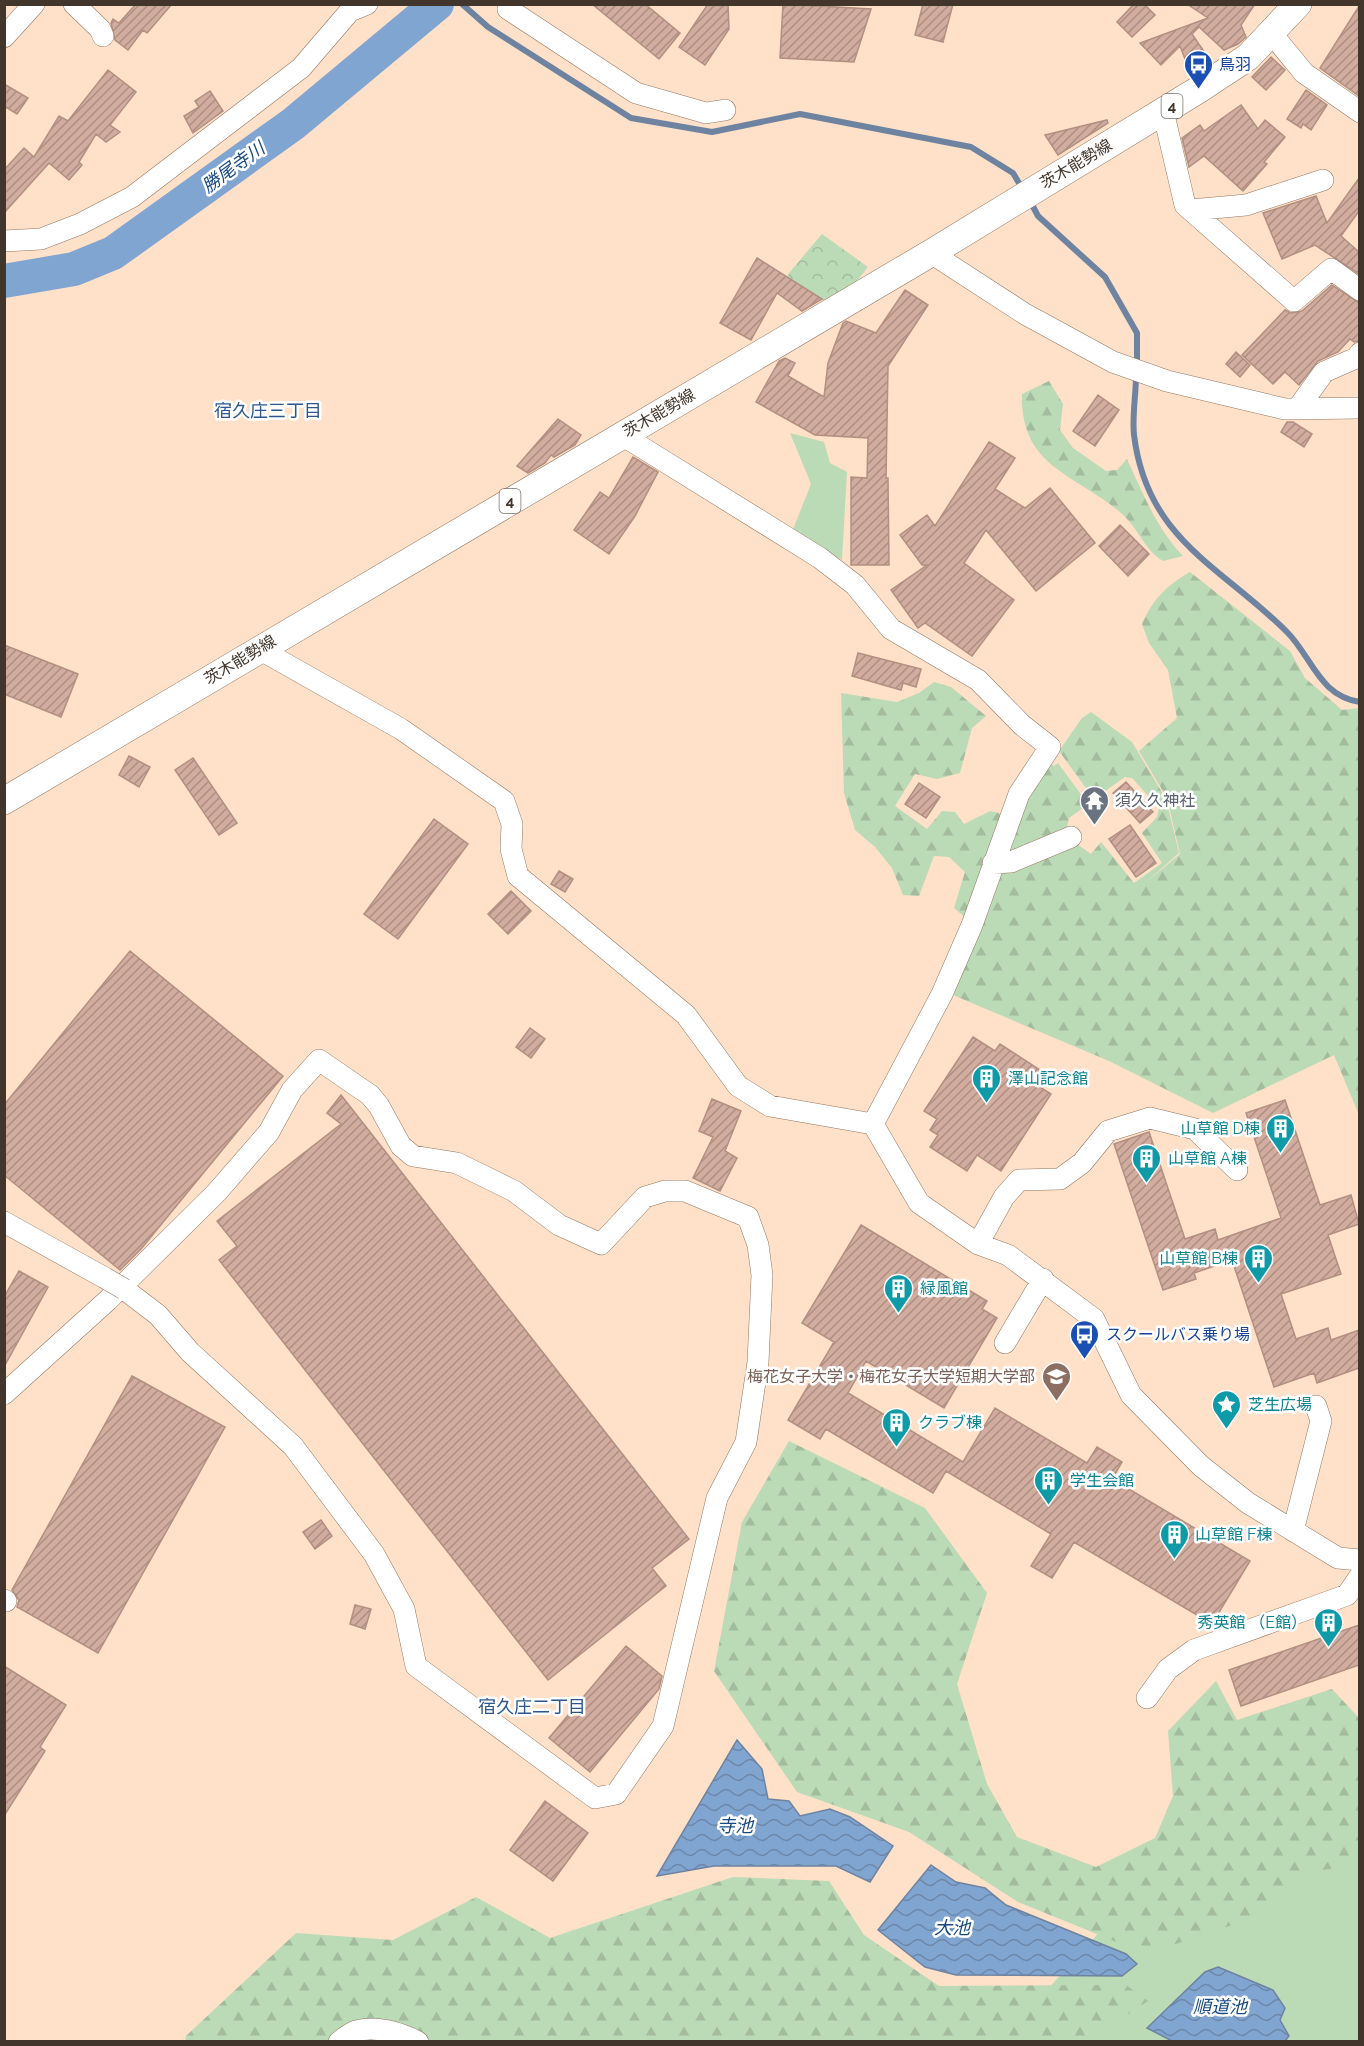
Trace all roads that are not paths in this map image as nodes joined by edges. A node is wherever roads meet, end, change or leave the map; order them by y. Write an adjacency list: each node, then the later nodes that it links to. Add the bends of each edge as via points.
1 (34, 4): 8 (street)
2 (74, 4): 7 (street)
3 (367, 4): 14 (street, via 350,11 301,68 132,196 40,240)
4 (509, 4): 9 (street, via 508,9 636,93 706,113)
5 (1298, 4): 6 (main road, 茨木能勢線 / 4)
6 (1272, 34): 10 (main road, 茨木能勢線 / 4, via 1248,57); 11 (street, via 1304,73)
7 (103, 36)
8 (4, 37)
9 (725, 110)
10 (1164, 111): 13 (street, via 1180,194); 15 (main road, 茨木能勢線 / 4)
11 (1359, 112)
12 (1323, 180): 13 (street, via 1246,206)
13 (1191, 210): 16 (street, via 1294,301 1330,269)
14 (4, 241)
15 (931, 252): 18 (street, via 1025,314 1113,362 1285,409); 20 (main road, 茨木能勢線 / 4)
16 (1359, 290)
17 (1359, 353): 18 (street, via 1324,372)
18 (1298, 408): 19 (street)
19 (1359, 408)
20 (622, 435): 21 (main road, 茨木能勢線 / 4); 24 (street, via 820,558 855,585 898,634 978,680 1050,747 1019,794)
21 (259, 648): 22 (main road, 茨木能勢線 / 4); 25 (street, via 401,729 504,801 513,824 511,849 518,876 686,1015 738,1086 770,1106)
22 (4, 801)
23 (1071, 837): 24 (street, via 1011,862)
24 (993, 863): 25 (street, via 942,994)
25 (873, 1124): 28 (street, via 919,1203)
26 (1237, 1170): 28 (street, via 1194,1130 1150,1118 1108,1131 1082,1162 1060,1179 1019,1180 1004,1197)
27 (4, 1222): 31 (street, bridge, via 105,1278 124,1289 158,1315 190,1352 293,1446 374,1554 404,1609 416,1666 595,1798 616,1794 663,1726 717,1498 746,1442 758,1362 762,1275 758,1245 748,1217 685,1191 665,1191 645,1197 601,1244 559,1225 513,1191 457,1164 413,1155 401,1146 370,1095 319,1060 292,1090 269,1132 217,1192 108,1300)
28 (978, 1244): 29 (street, via 1008,1255)
29 (1043, 1279): 30 (street); 33 (street, via 1094,1319 1131,1395 1201,1466 1248,1503)
30 (1005, 1343)
31 (4, 1394)
32 (1316, 1406): 33 (street, via 1321,1421)
33 (1293, 1531): 34 (street, via 1338,1558)
34 (1359, 1560)
35 (1359, 1576): 36 (street, via 1347,1595 1194,1650 1168,1669)
36 (1147, 1698)
37 (339, 2042): 38 (street, via 356,2031 383,2030)
38 (418, 2042)

